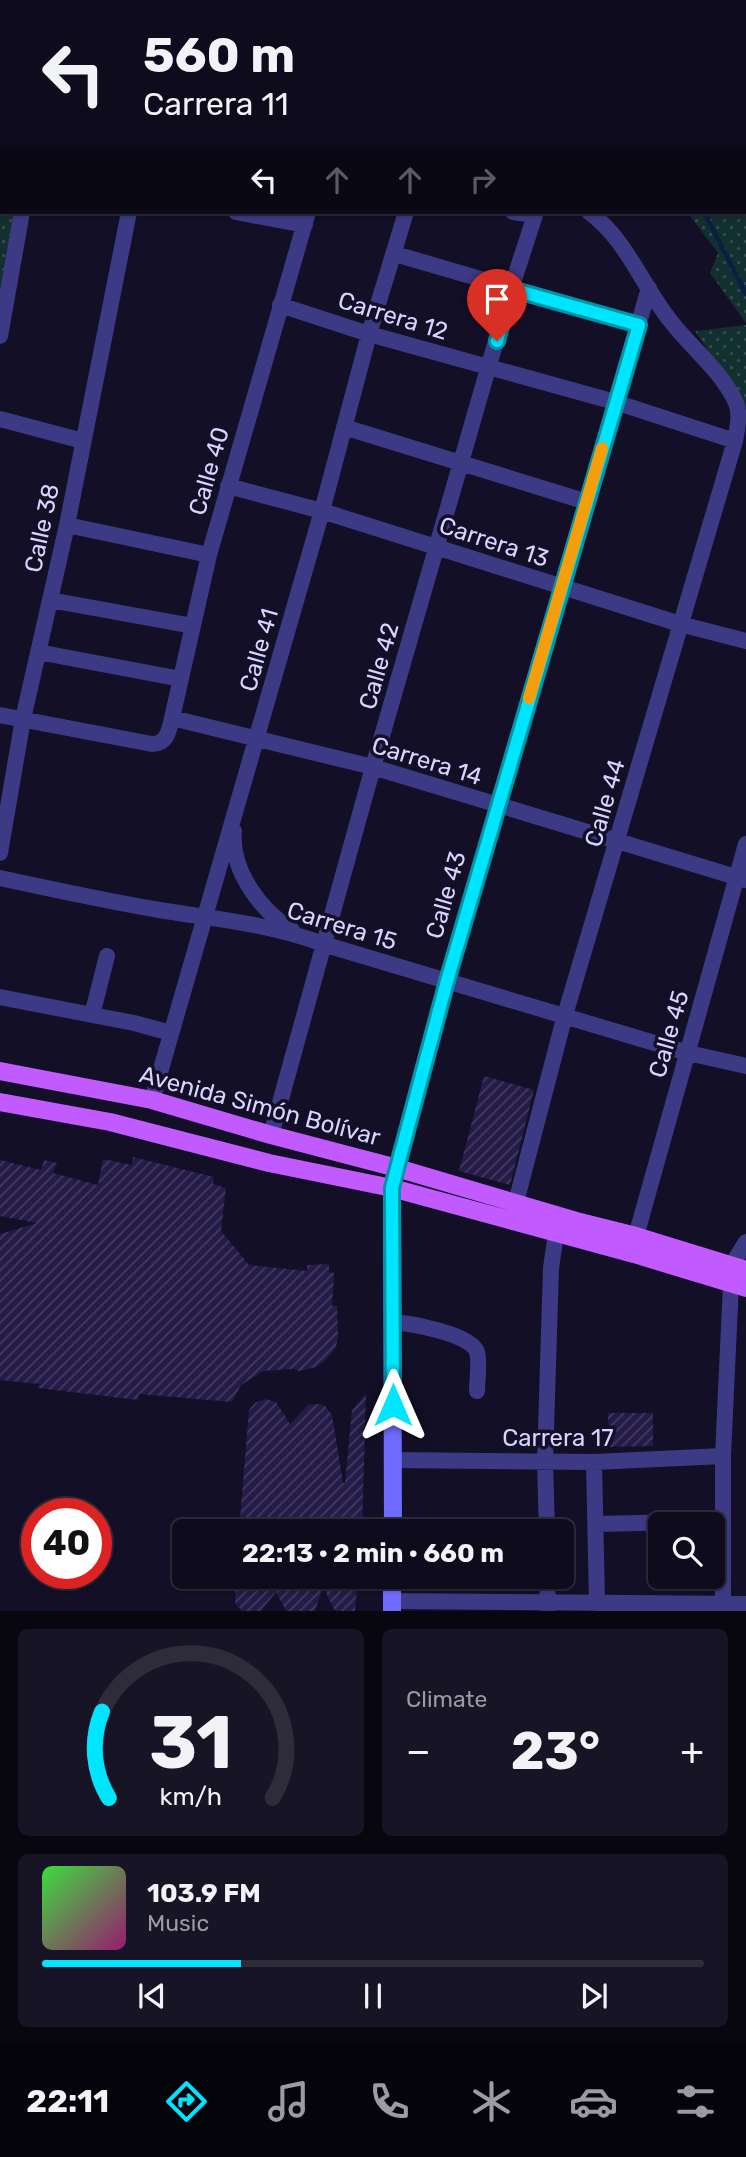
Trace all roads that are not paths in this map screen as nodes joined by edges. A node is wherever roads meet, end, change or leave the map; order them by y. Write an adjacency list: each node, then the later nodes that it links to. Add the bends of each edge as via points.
1 (22, 214): 12 (street)
2 (124, 214): 19 (street, Calle 38)
3 (260, 214): 7 (street)
4 (405, 214): 8 (street, Calle 41)
5 (535, 214): 10 (street, Calle 42)
6 (597, 214): 9 (street)
7 (307, 218): 11 (street, Calle 40)
8 (395, 254): 10 (street); 14 (street, Calle 41)
9 (649, 288): 13 (street, Calle 43); 20 (street, Calle 44, via 737,405)
10 (511, 289): 13 (street); 15 (street, Calle 42)
11 (280, 304): 14 (street, Carrera 12); 22 (street, Calle 40)
12 (1, 325)
13 (639, 325): 16 (street, Calle 43)
14 (369, 334): 15 (street, Carrera 12); 18 (street, Calle 41)
15 (490, 368): 16 (street, Carrera 12); 21 (street, Calle 42)
16 (615, 402): 20 (street, Carrera 12); 23 (street, Calle 43)
17 (0, 419): 19 (street)
18 (344, 427): 21 (street); 24 (street, Calle 41)
19 (83, 441): 25 (street, Calle 38)
20 (735, 441): 30 (street, Calle 44)
21 (461, 463): 23 (street); 26 (street, Calle 42)
22 (228, 486): 24 (street, Carrera 13); 27 (street, Calle 40)
23 (587, 502): 28 (street, Calle 43)
24 (322, 511): 26 (street, Carrera 13); 38 (street, Calle 41)
25 (67, 525): 27 (street); 29 (street, Calle 38)
26 (437, 547): 28 (street, Carrera 13); 39 (street, Calle 42)
27 (209, 555): 31 (street, Calle 40)
28 (562, 588): 30 (street, Carrera 13); 40 (street, Calle 43)
29 (50, 600): 31 (street); 33 (street, Calle 38)
30 (680, 624): 32 (street, Carrera 13); 43 (street, Calle 44)
31 (193, 625): 34 (street, Calle 40)
32 (746, 641)
33 (38, 652): 34 (street); 37 (street, Calle 38)
34 (181, 679): 36 (street, Calle 40)
35 (0, 715): 37 (street)
36 (172, 718): 37 (street, Calle 40, via 161,743 152,744); 38 (street, Carrera 14)
37 (23, 719): 42 (street, Calle 38)
38 (257, 739): 39 (street, Carrera 14); 41 (street, Calle 41)
39 (373, 768): 40 (street, Carrera 14); 50 (street, Calle 42)
40 (497, 807): 43 (street, Carrera 14); 52 (street, Calle 43)
41 (236, 811): 48 (street, Calle 41); 49 (street, via 233,842 248,884 272,915)
42 (3, 820): 45 (street, Calle 38)
43 (618, 841): 47 (street, Carrera 14); 55 (street, Calle 44)
44 (746, 844): 47 (street, Calle 45)
45 (0, 853)
46 (0, 878): 48 (street, Carrera 15)
47 (741, 878): 57 (street, Calle 45)
48 (204, 915): 49 (street, Carrera 15); 56 (street, Calle 41)
49 (300, 935): 50 (street, Carrera 15)
50 (323, 944): 52 (street, Carrera 15); 62 (street, Calle 42)
51 (107, 956): 54 (street)
52 (447, 981): 55 (street, Carrera 15); 63 (street, Calle 43)
53 (0, 998): 54 (street)
54 (92, 1015): 56 (street)
55 (565, 1015): 57 (street, Carrera 15); 65 (street, Calle 44)
56 (171, 1033): 60 (street, Calle 41)
57 (688, 1053): 58 (street, Carrera 15); 67 (street, Calle 45)
58 (746, 1066)
59 (0, 1071): 60 (main road, Avenida Simón Bolívar)
60 (152, 1100): 62 (main road, Avenida Simón Bolívar)
61 (0, 1102): 64 (main road, Avenida Simón Bolívar, via 110,1122 269,1163)
62 (271, 1135): 63 (main road, Avenida Simón Bolívar)
63 (397, 1168): 64 (street, Calle 43); 65 (main road, Avenida Simón Bolívar)
64 (392, 1188): 65 (main road); 66 (main road, Avenida Simón Bolívar); 71 (street, Calle 43)
65 (516, 1202): 67 (main road, Avenida Simón Bolívar)
66 (556, 1234): 70 (main road, Avenida Simón Bolívar); 75 (street)
67 (636, 1236): 69 (main road, Avenida Simón Bolívar)
68 (746, 1242): 69 (street)
69 (739, 1267)
70 (739, 1285): 73 (street)
71 (392, 1322): 72 (street, via 433,1328 472,1345 477,1351); 74 (street, Calle 43)
72 (477, 1391)
73 (723, 1456): 76 (street, Carrera 17); 77 (street)
74 (393, 1460): 75 (street, Carrera 17); 78 (street, Calle 43)
75 (545, 1462): 76 (street, Carrera 17); 79 (street)
76 (594, 1462): 81 (street)
77 (723, 1512)
78 (393, 1519)
79 (547, 1519)
80 (648, 1523): 81 (street)
81 (596, 1524): 84 (street)
82 (547, 1589): 87 (street)
83 (723, 1589): 88 (street)
84 (597, 1603): 87 (street); 88 (street)
85 (746, 1604): 88 (street)
86 (392, 1606): 87 (street)
87 (548, 1607)
88 (723, 1607)

